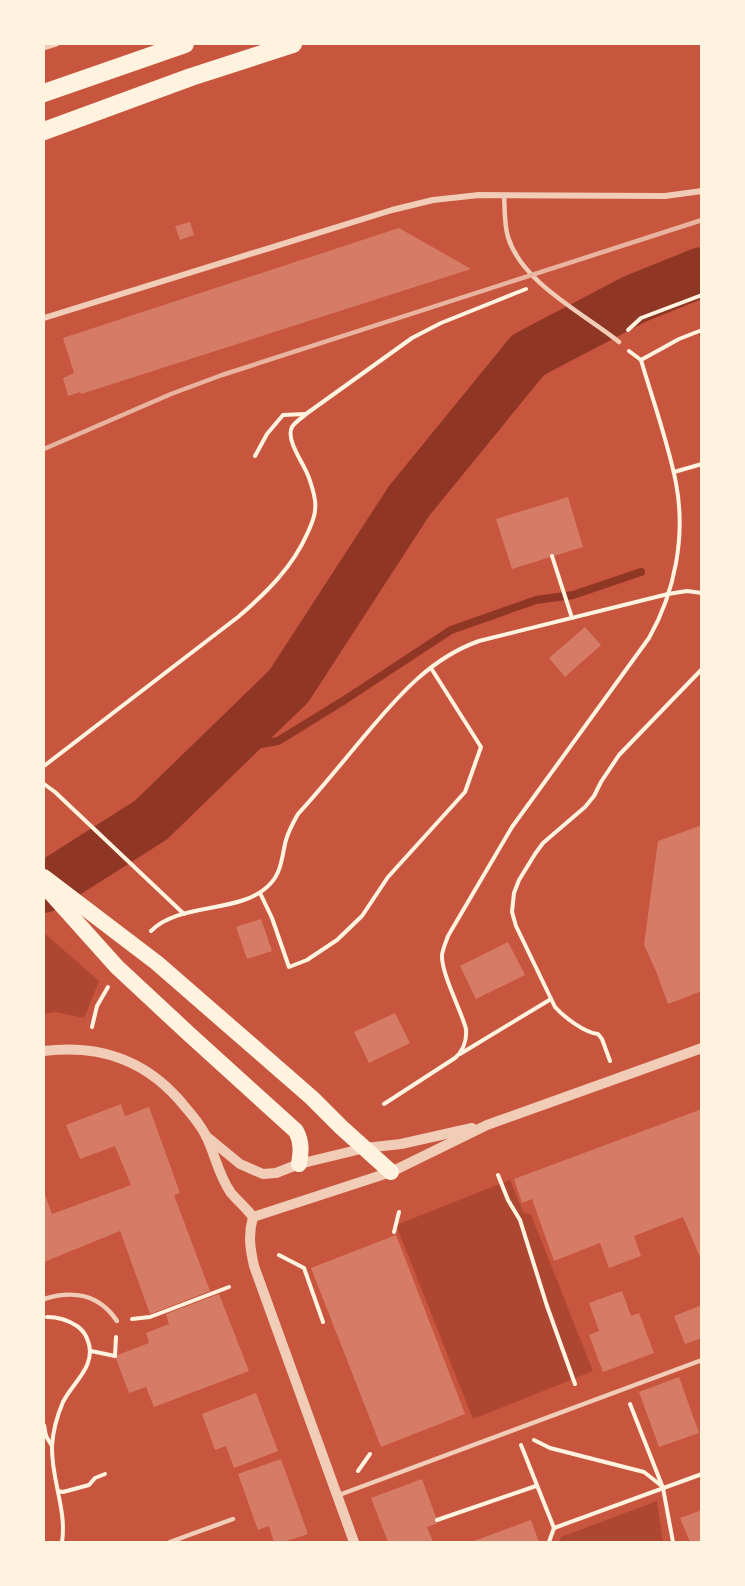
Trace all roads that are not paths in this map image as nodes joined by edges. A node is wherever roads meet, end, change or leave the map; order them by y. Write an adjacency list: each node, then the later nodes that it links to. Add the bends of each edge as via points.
1 (57, 44): 4 (lane)
2 (185, 44): 5 (highway)
3 (293, 44): 6 (highway)
4 (44, 48)
5 (44, 93)
6 (44, 131)
7 (702, 190): 8 (street, via 665,196)
8 (504, 195): 9 (street, via 433,200 392,210); 10 (lane, via 506,227 520,262 542,285)
9 (44, 318)
10 (619, 342)
11 (44, 877): 17 (highway, via 156,963)
12 (44, 885): 18 (highway, via 117,967 296,1131 301,1144)
13 (702, 1048): 15 (street)
14 (44, 1051): 16 (street, via 88,1050 136,1065 172,1091)
15 (487, 1125): 17 (street); 19 (street)
16 (206, 1136): 18 (street, via 240,1164 263,1174); 20 (street, via 227,1186)
17 (364, 1148): 18 (street); 19 (highway)
18 (299, 1164)
19 (391, 1172): 20 (street)
20 (253, 1217): 24 (street, via 249,1244 254,1266)
21 (44, 1299): 22 (lane, via 64,1294 83,1296 99,1303)
22 (117, 1321)
23 (702, 1360): 24 (lane)
24 (337, 1496): 27 (street)
25 (233, 1519): 26 (lane)
26 (170, 1542)
27 (354, 1542)

